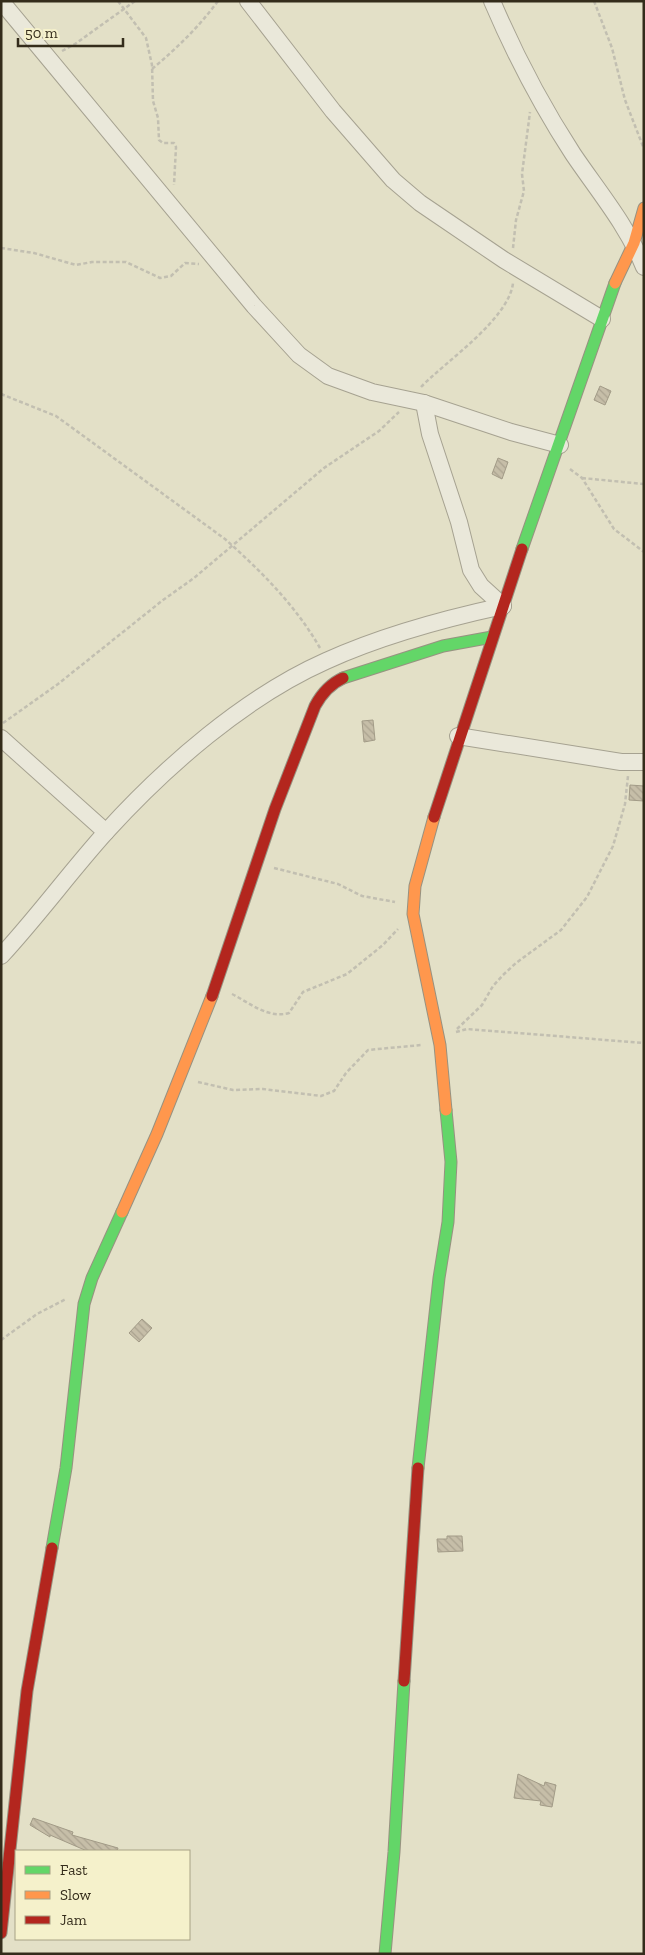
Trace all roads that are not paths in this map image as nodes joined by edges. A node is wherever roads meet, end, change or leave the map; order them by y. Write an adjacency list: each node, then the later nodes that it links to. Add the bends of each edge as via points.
1 (1, 1): 4 (street)
2 (248, 1): 8 (street, via 328,104 393,180 420,203 511,264)
3 (492, 1): 6 (street, via 523,71 547,113)
4 (7, 21): 9 (street, via 47,58 298,355 328,376 372,392)
5 (644, 208): 6 (street)
6 (638, 237): 7 (street); 8 (street, via 619,273)
7 (644, 267)
8 (602, 319): 10 (street)
9 (416, 402): 10 (street, via 511,432); 11 (street, via 459,522 471,570 478,582)
10 (558, 451): 11 (street, via 542,488)
11 (503, 606): 12 (street); 16 (street, via 409,629 326,661 265,695 169,769)
12 (492, 637): 13 (street); 18 (street, via 443,646 388,662 334,682 322,694 297,746 216,987 153,1143 86,1292 66,1468 27,1691)
13 (458, 736): 15 (street); 19 (street, via 415,886 414,910 440,1045 451,1162 448,1222 414,1507)
14 (1, 738): 16 (street)
15 (636, 762)
16 (106, 832): 17 (street)
17 (2, 954)
18 (1, 1933)
19 (385, 1954)

